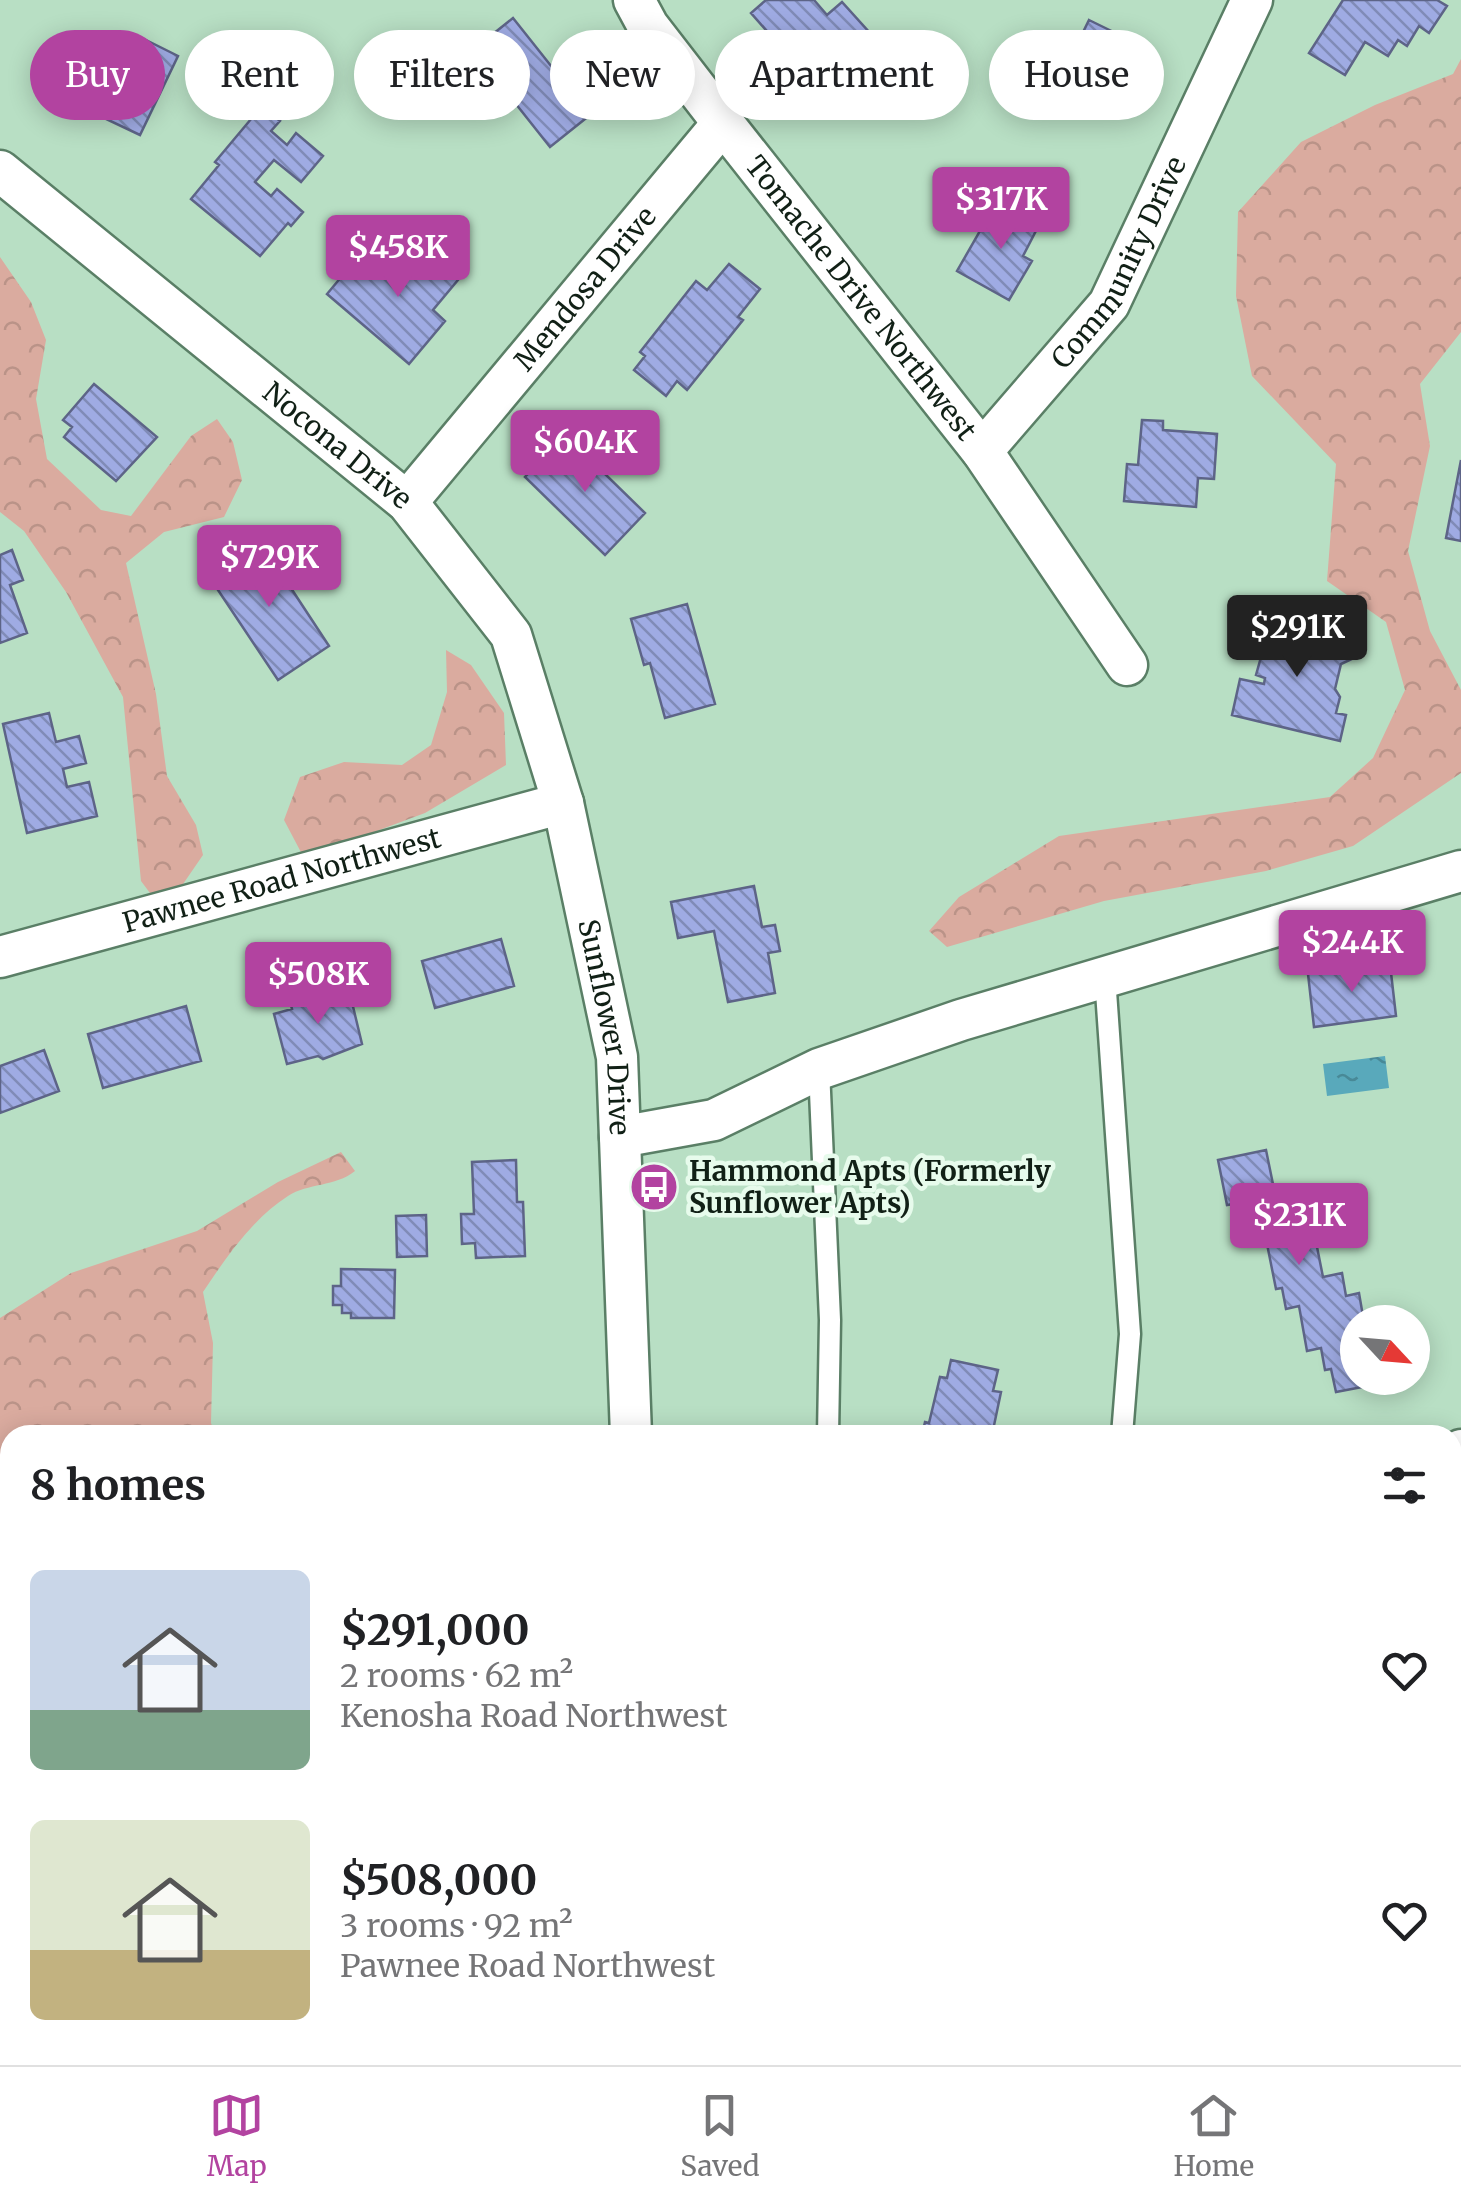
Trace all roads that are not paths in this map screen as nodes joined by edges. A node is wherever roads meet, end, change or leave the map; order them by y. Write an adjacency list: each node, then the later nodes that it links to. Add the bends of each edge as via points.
1 (634, 0): 3 (street, Tomache Drive Northwest)
2 (1252, 0): 5 (street, Community Drive, via 1109,304)
3 (723, 123): 5 (street, Tomache Drive Northwest); 6 (street, Mendosa Drive)
4 (0, 171): 6 (street, Nocona Drive)
5 (982, 451): 7 (street, Tomache Drive Northwest)
6 (408, 502): 8 (street, Nocona Drive, via 511,635)
7 (1127, 666)
8 (563, 803): 10 (street, Pawnee Road Northwest); 13 (street, Sunflower Drive, via 617,1057)
9 (1461, 872): 11 (street)
10 (0, 958)
11 (1105, 977): 12 (street); 16 (lane, via 1130,1334)
12 (818, 1068): 13 (street, via 714,1120); 15 (lane)
13 (620, 1136): 14 (street, Sunflower Drive)
14 (631, 1425)
15 (828, 1425)
16 (1123, 1425)

